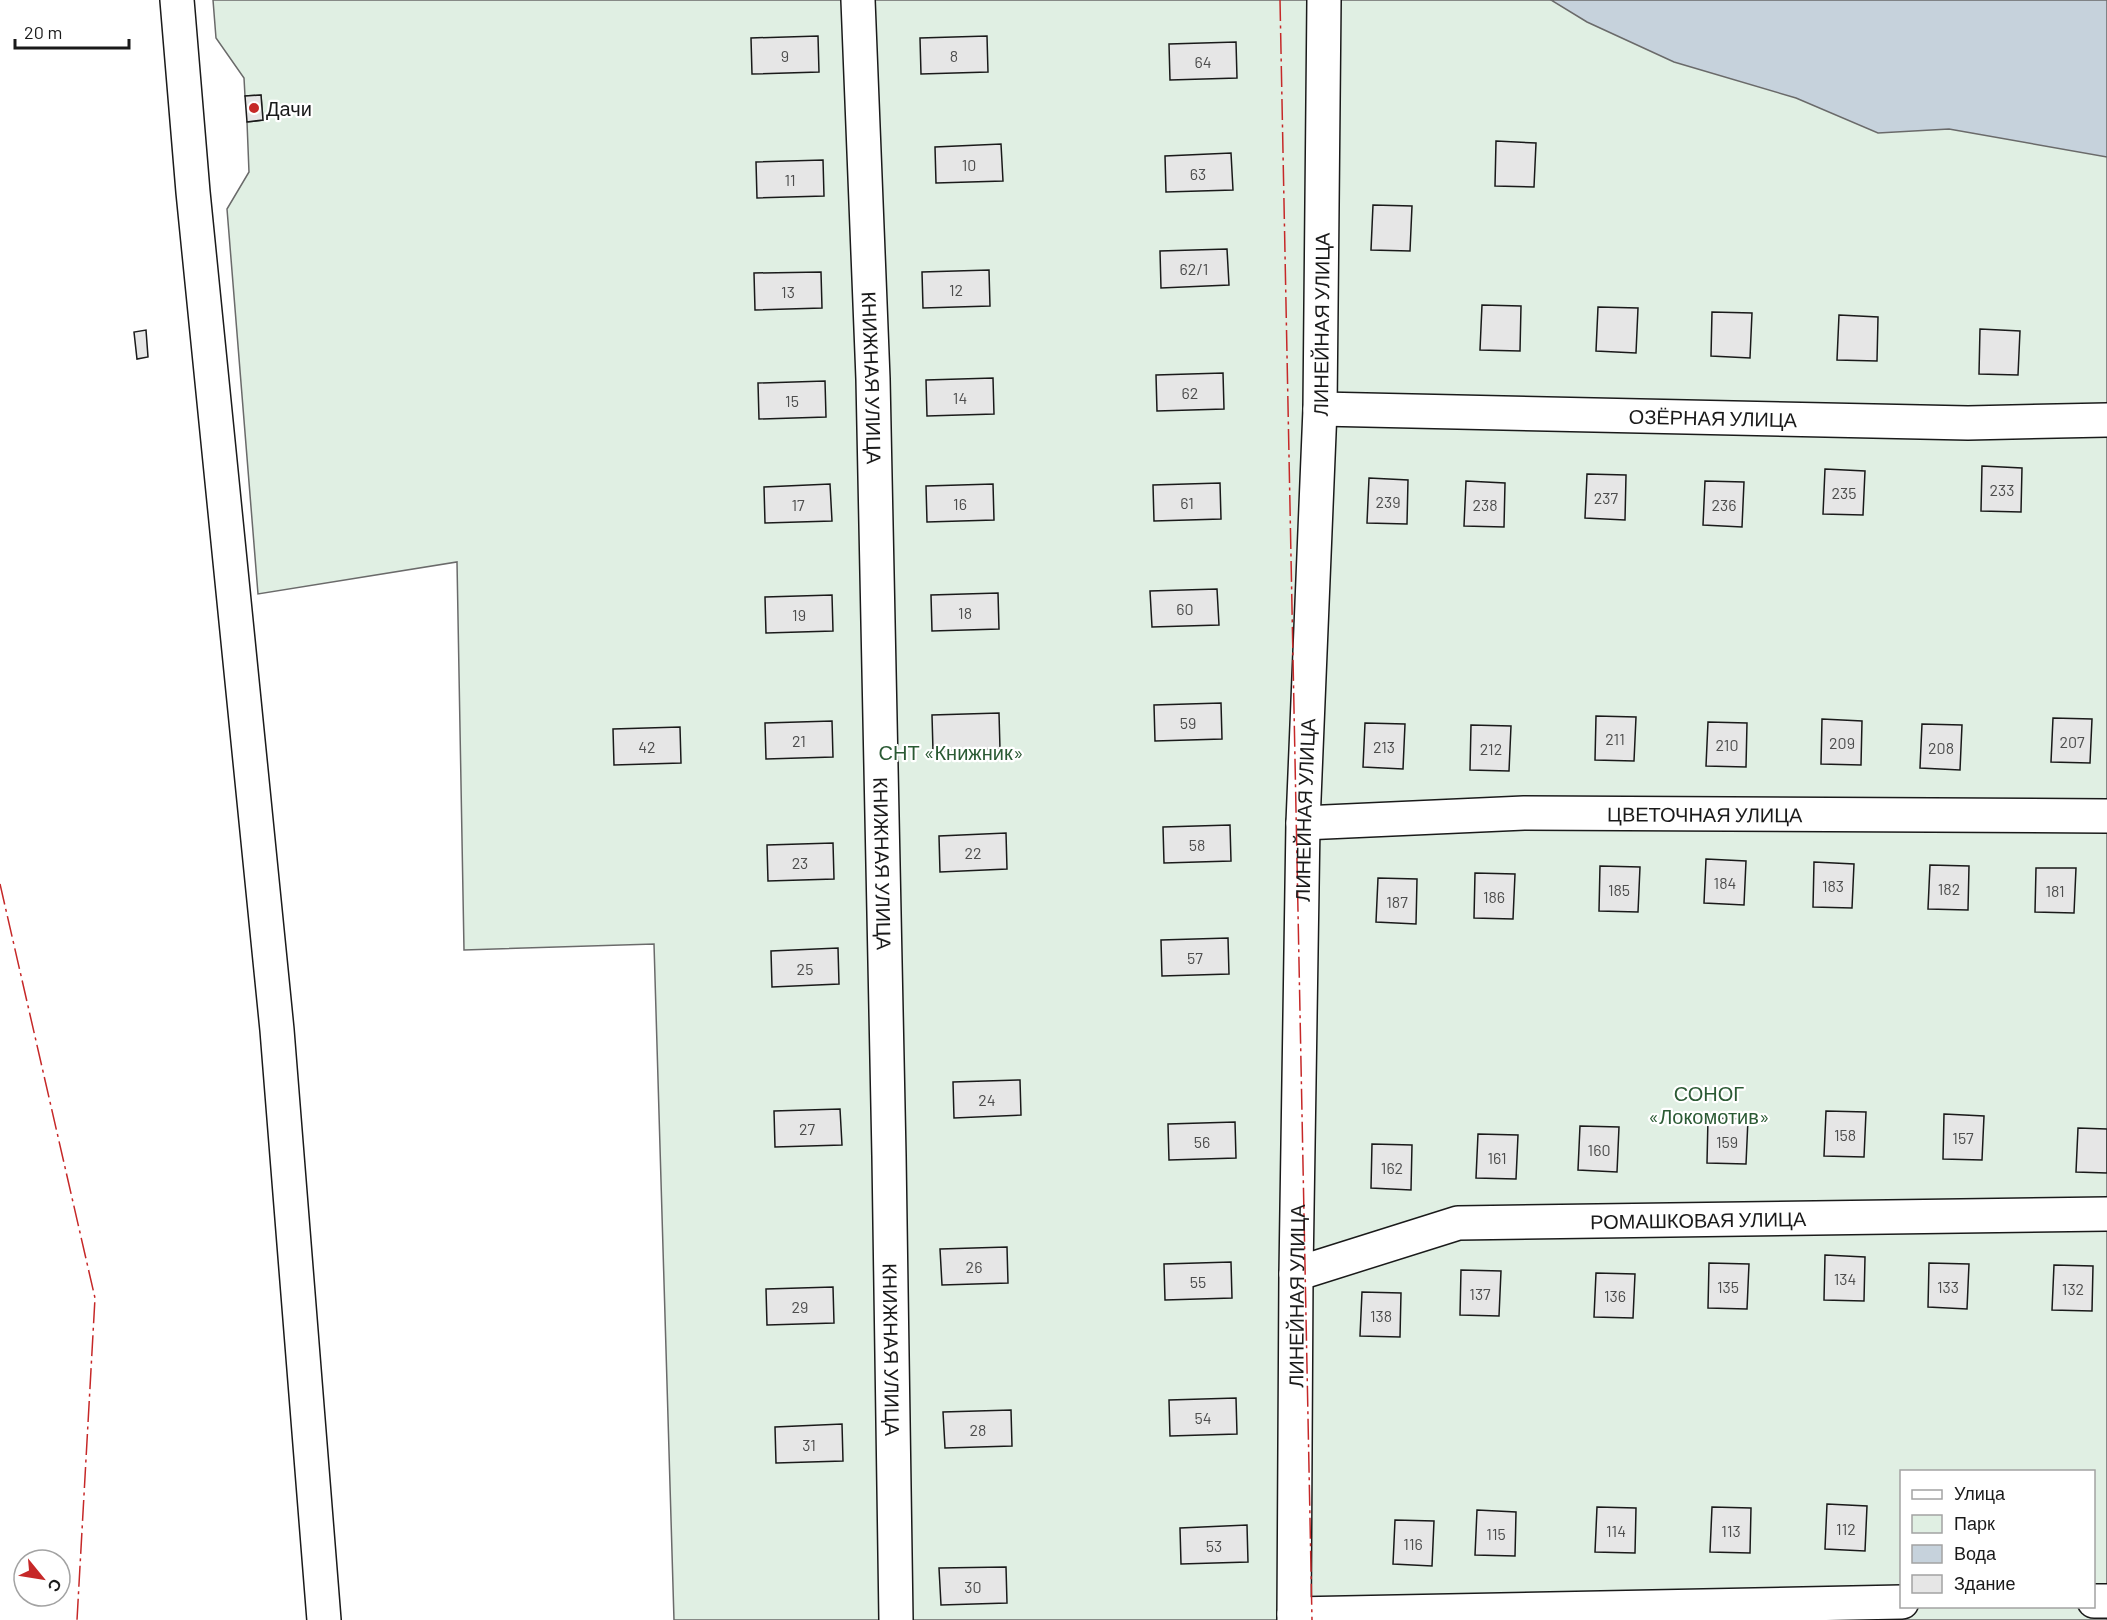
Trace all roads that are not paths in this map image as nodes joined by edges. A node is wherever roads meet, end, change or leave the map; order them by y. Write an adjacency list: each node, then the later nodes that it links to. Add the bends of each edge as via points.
1 (177, 0): 12 (main road, via 277,1029)
2 (858, 0): 13 (main road, КНИЖНАЯ УЛИЦА, via 874,415)
3 (1324, 0): 4 (main road, ЛИНЕЙНАЯ УЛИЦА)
4 (1320, 409): 5 (main road, ОЗЁРНАЯ УЛИЦА, via 1968,423); 7 (main road, ЛИНЕЙНАЯ УЛИЦА)
5 (2107, 420)
6 (2107, 816): 7 (main road, ЦВЕТОЧНАЯ УЛИЦА, via 1524,813)
7 (1303, 823): 9 (main road, ЛИНЕЙНАЯ УЛИЦА)
8 (2107, 1214): 9 (main road, РОМАШКОВАЯ УЛИЦА, via 1458,1223)
9 (1296, 1274): 11 (main road, ЛИНЕЙНАЯ УЛИЦА)
10 (1900, 1602): 11 (main road)
11 (1294, 1617)
12 (324, 1620)
13 (896, 1620)

